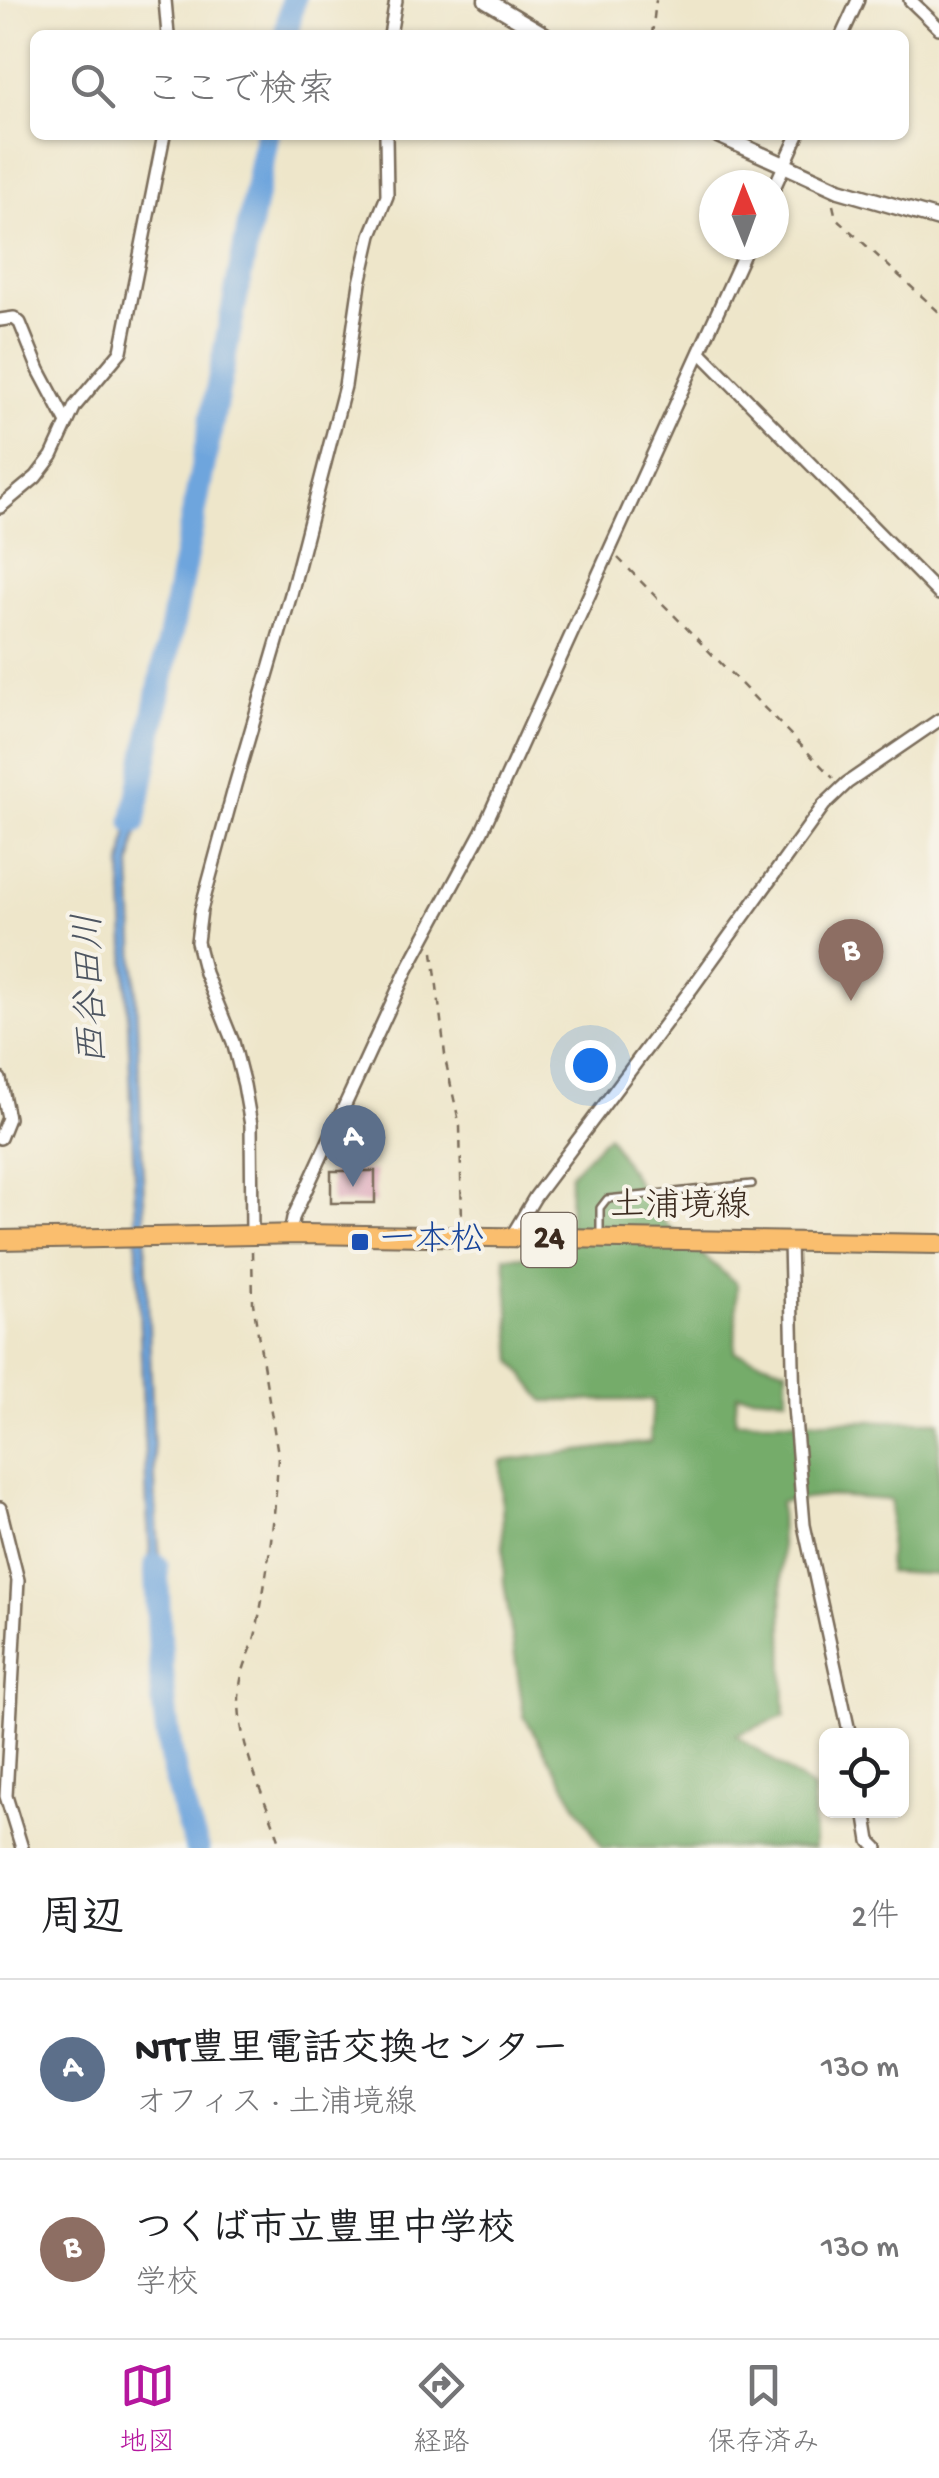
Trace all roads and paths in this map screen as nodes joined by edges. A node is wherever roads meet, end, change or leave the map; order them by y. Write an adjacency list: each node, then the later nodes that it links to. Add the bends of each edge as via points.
1 (165, 0): 8 (street)
2 (396, 0): 9 (street)
3 (486, 0): 10 (street)
4 (656, 0): 11 (path)
5 (858, 0): 12 (street)
6 (910, 0): 7 (street)
7 (939, 28)
8 (168, 30)
9 (391, 30)
10 (536, 30)
11 (653, 30)
12 (844, 30)
13 (163, 140): 24 (street, via 122,351)
14 (386, 140): 34 (street, via 387,196 360,283 345,386 197,942 244,1085)
15 (728, 140): 17 (street)
16 (796, 140): 17 (street)
17 (784, 168): 18 (street)
18 (836, 188): 19 (street); 21 (path, via 836,218)
19 (939, 219)
20 (741, 260): 23 (street)
21 (939, 312)
22 (0, 320): 24 (street, via 20,323)
23 (700, 352): 26 (street); 27 (street)
24 (66, 421): 25 (street, via 52,456)
25 (0, 507)
26 (610, 550): 29 (path); 30 (street)
27 (939, 594)
28 (939, 720): 29 (street)
29 (842, 788): 38 (street, via 535,1198)
30 (428, 932): 35 (street); 36 (path, via 458,1114)
31 (0, 1078): 32 (street, via 8,1118)
32 (0, 1138)
33 (752, 1184): 39 (lane, via 607,1199 600,1208)
34 (252, 1234): 35 (main road, 土浦境線 / 24); 37 (main road, 土浦境線 / 24); 48 (path, via 253,1302 278,1454 271,1552 256,1631 241,1669 239,1706 246,1749)
35 (290, 1234): 36 (main road, 土浦境線 / 24)
36 (462, 1238): 38 (main road, 土浦境線 / 24)
37 (0, 1240)
38 (514, 1240): 39 (main road, 土浦境線 / 24)
39 (600, 1240): 40 (main road, 土浦境線 / 24)
40 (790, 1241): 41 (main road, 土浦境線 / 24); 45 (street, via 804,1525)
41 (939, 1244)
42 (0, 1508): 43 (street)
43 (18, 1580): 44 (street); 47 (street, via 6,1796)
44 (0, 1581)
45 (848, 1728)
46 (866, 1818): 49 (street)
47 (22, 1848)
48 (282, 1848)
49 (877, 1848)

